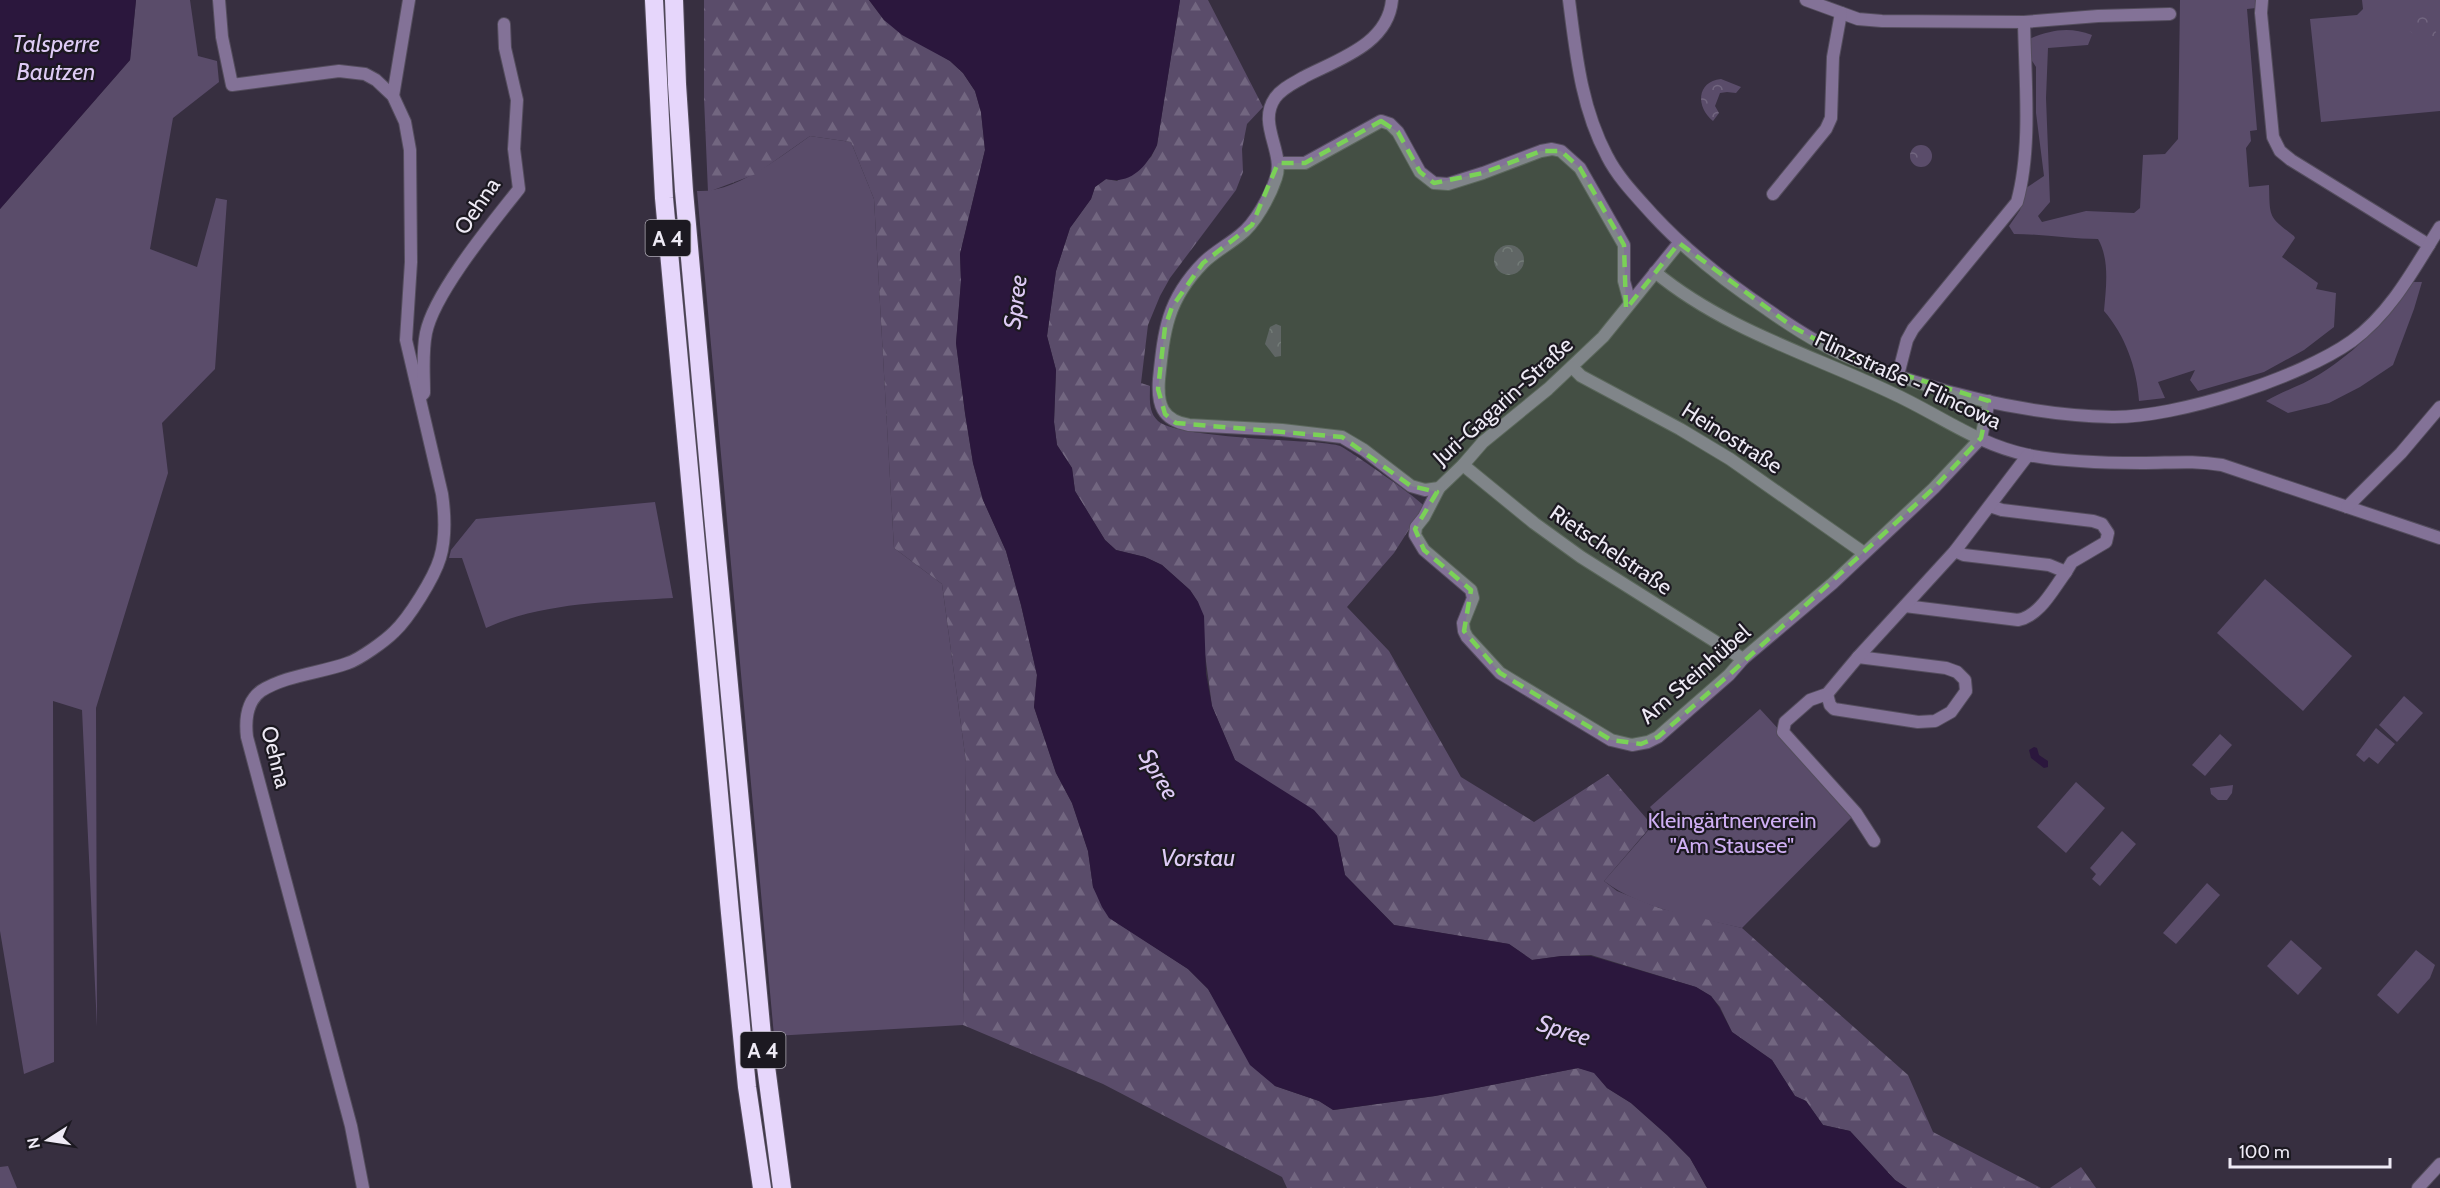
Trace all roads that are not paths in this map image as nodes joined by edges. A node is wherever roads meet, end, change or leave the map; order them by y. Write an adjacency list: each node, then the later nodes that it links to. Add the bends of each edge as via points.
1 (219, 0): 13 (street, Oehna, via 232,85 339,71 376,80)
2 (409, 0): 13 (street)
3 (654, 0): 43 (highway, A 4, via 664,198 747,1087)
4 (674, 0): 44 (highway, A 4, via 684,191 713,515 760,1025)
5 (1392, 0): 14 (street, via 1388,20 1377,36 1294,83 1274,100 1269,117)
6 (1569, 0): 17 (street, via 1585,102 1600,141 1611,164 1631,190)
7 (1806, 0): 9 (street)
8 (2262, 0): 18 (street, via 2273,137 2280,151)
9 (1841, 13): 11 (street, via 1882,21); 15 (street, via 1833,57 1831,118)
10 (2170, 14): 11 (street)
11 (2024, 22): 22 (street, via 2024,179 2017,202 1913,329)
12 (504, 24): 23 (street, Oehna, via 505,48 517,100 514,149 519,189 438,303 426,331 424,393)
13 (393, 96): 23 (street, Oehna, via 405,122 410,150 411,262 406,340)
14 (1278, 163): 20 (street, via 1305,163 1381,121 1398,132 1420,172 1434,183 1448,184 1541,151 1561,151 1580,168 1624,245 1624,281); 29 (street, Juri-Gagarin-Straße, via 1276,178 1252,225 1203,263 1172,307 1165,327 1160,404 1176,423 1342,437 1417,489)
15 (1773, 194)
16 (2440, 228): 18 (street)
17 (1679, 243): 19 (street, Juri-Gagarin-Straße); 22 (street, via 1722,279 1793,327 1852,359)
18 (2429, 245): 24 (street, via 2382,313 2352,340 2308,366 2266,382 2170,411 2113,417)
19 (1655, 272): 20 (street, Juri-Gagarin-Straße); 26 (street, Flinzstraße - Flincowa, via 1688,298 1720,316)
20 (1630, 303): 21 (street, Juri-Gagarin-Straße, via 1603,338)
21 (1572, 367): 28 (street, Juri-Gagarin-Straße, via 1483,441); 34 (street, Heinostraße, via 1581,376 1730,459)
22 (1898, 375): 24 (street)
23 (419, 398): 42 (street, Oehna, via 438,470 445,520 440,558 425,589 394,632 351,662 261,692 247,710 245,722 351,1126)
24 (1989, 401): 26 (street)
25 (2440, 408): 31 (street)
26 (1981, 438): 27 (street, Flinzstraße - Flincowa); 34 (street, Am Steinhübel)
27 (2028, 455): 30 (street); 31 (street, Flinzstraße - Flincowa, via 2104,463 2196,461 2222,465)
28 (1463, 465): 29 (street, Juri-Gagarin-Straße); 38 (street, Rietschelstraße, via 1581,557)
29 (1439, 488): 38 (street, Am Steinhübel, via 1415,535 1424,550 1472,590 1473,598 1463,623 1467,637 1500,674 1611,740 1641,744 1658,737)
30 (1990, 506): 33 (street); 35 (street, via 2102,524 2108,533 2106,542 2072,562)
31 (2347, 507): 32 (street, Flinzstraße - Flincowa)
32 (2440, 538)
33 (1955, 551): 35 (street, via 2049,565); 36 (street)
34 (1864, 553): 38 (street, Am Steinhübel)
35 (2066, 572): 36 (street, via 2038,610 2018,620)
36 (1905, 606): 37 (street)
37 (1858, 657): 39 (street); 39 (street, via 1946,668 1965,680 1966,691 1951,712 1935,721 1918,722 1834,709)
38 (1743, 659)
39 (1827, 694): 40 (street, via 1810,700 1785,722 1783,732 1856,813)
40 (1874, 841)
41 (2440, 1164): 45 (street)
42 (363, 1188)
43 (762, 1188)
44 (782, 1188)
45 (2418, 1188)

